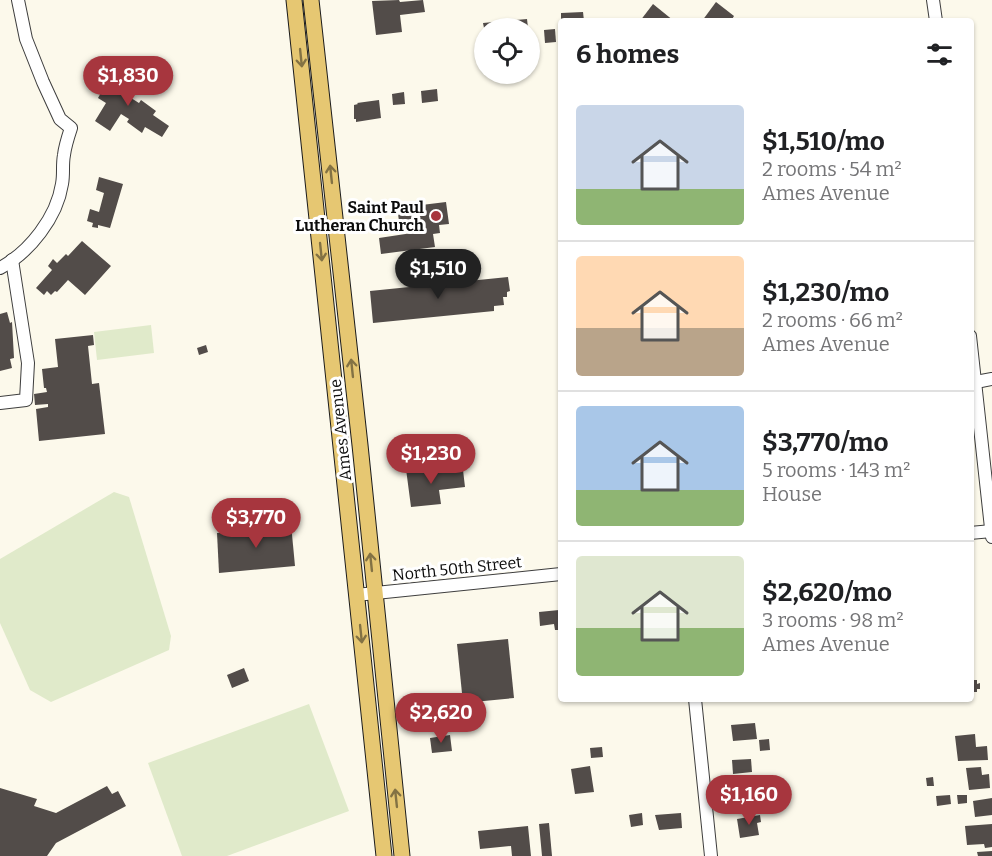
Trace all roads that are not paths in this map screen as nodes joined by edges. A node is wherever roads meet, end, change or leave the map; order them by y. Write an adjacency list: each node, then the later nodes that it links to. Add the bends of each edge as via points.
1 (18, 0): 6 (street, via 26,39 43,82 60,118 71,128 54,211 32,243)
2 (294, 0): 17 (main road, Ames Avenue, one-way to 17)
3 (311, 0): 16 (main road, Ames Avenue, one-way to 3)
4 (933, 0): 5 (street)
5 (936, 18)
6 (12, 260): 7 (street); 11 (street, via 28,363 26,400)
7 (0, 268)
8 (974, 367): 10 (street)
9 (992, 379): 10 (street)
10 (976, 382): 12 (street)
11 (0, 403)
12 (992, 531): 13 (street); 14 (street)
13 (974, 533)
14 (992, 537)
15 (558, 574): 16 (street, North 50th Street)
16 (374, 594): 17 (street, North 50th Street); 20 (main road, Ames Avenue, one-way to 16)
17 (356, 595): 19 (main road, Ames Avenue, one-way to 19)
18 (695, 702): 21 (street)
19 (384, 856)
20 (402, 856)
21 (711, 856)

